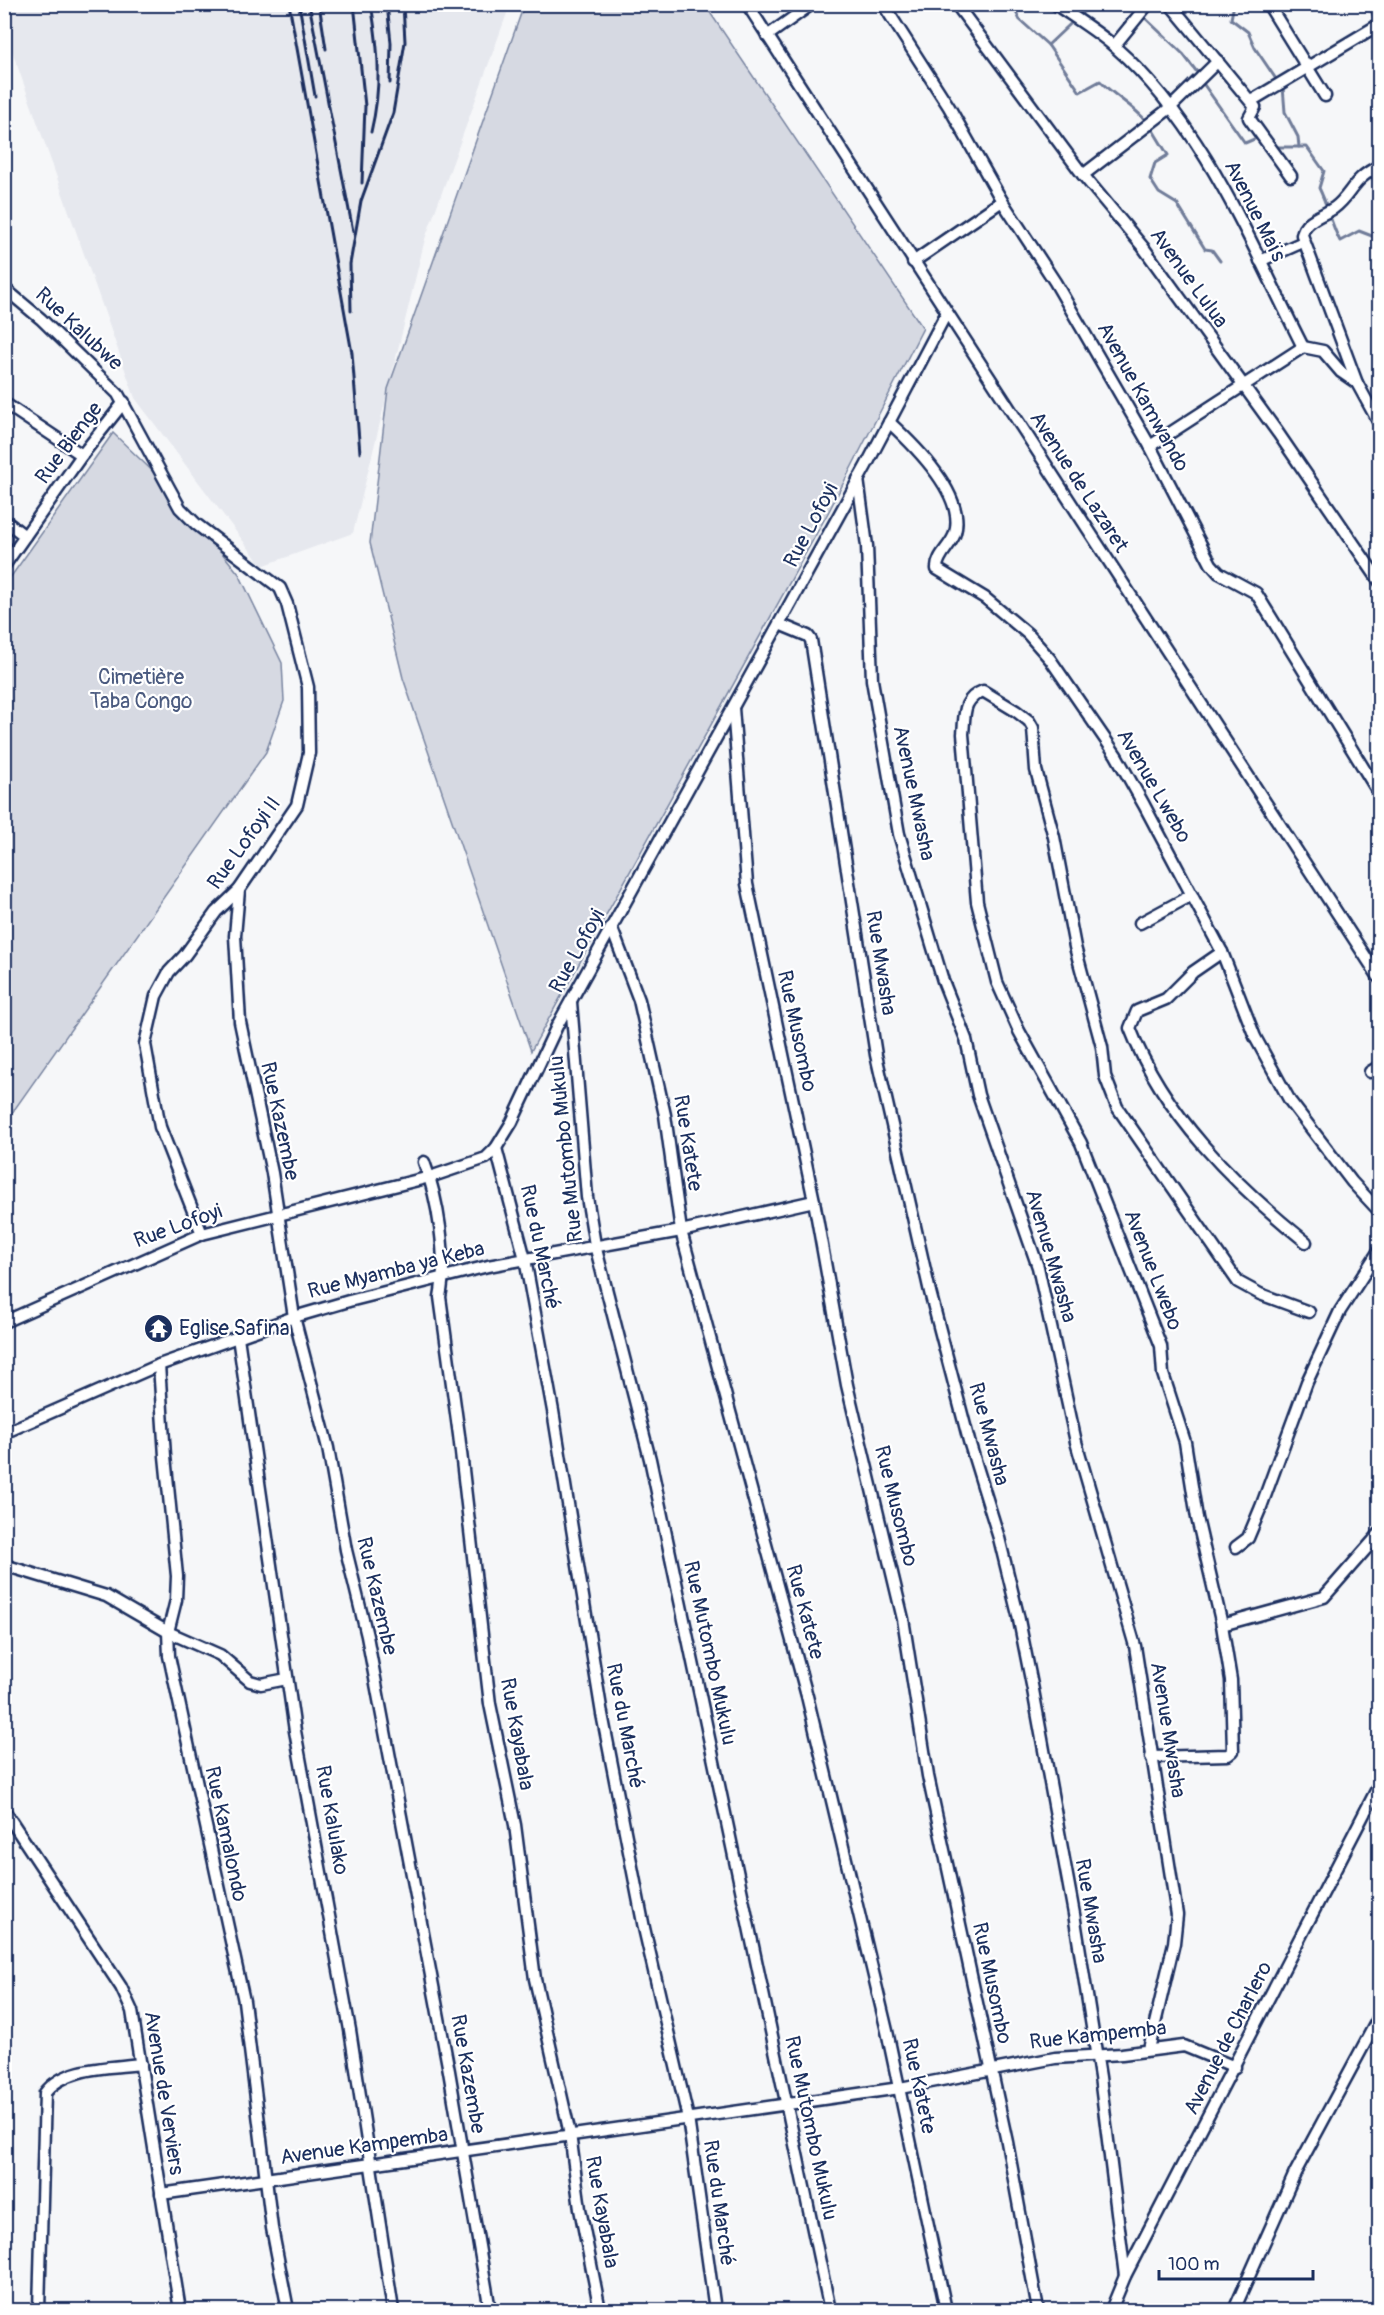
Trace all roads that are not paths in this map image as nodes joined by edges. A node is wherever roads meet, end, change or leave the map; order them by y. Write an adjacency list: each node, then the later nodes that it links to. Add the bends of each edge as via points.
1 (747, 4): 10 (street, Avenue de Lazaret)
2 (812, 4): 10 (street)
3 (883, 4): 20 (street, Avenue Kamwando, via 949,107)
4 (956, 4): 18 (street, Avenue Lulua)
5 (1055, 4): 11 (street, Avenue Maïs)
6 (1148, 4): 11 (street)
7 (1170, 4): 12 (street)
8 (1268, 4): 13 (street)
9 (1380, 24): 13 (street)
10 (767, 36): 23 (street, Avenue de Lazaret)
11 (1114, 46): 16 (street, Avenue Maïs)
12 (1218, 62): 15 (street); 16 (street)
13 (1307, 67): 14 (street); 15 (street)
14 (1325, 96)
15 (1251, 101): 19 (street, via 1256,110 1249,118)
16 (1170, 108): 18 (street); 22 (street, Avenue Maïs, via 1207,159)
17 (1380, 166): 21 (street, via 1360,177 1335,207 1305,226)
18 (1083, 175): 28 (street, Avenue Lulua, via 1143,247)
19 (1291, 176)
20 (1002, 201): 23 (street); 33 (street, Avenue Kamwando, via 1055,282)
21 (1303, 242): 22 (street); 27 (street)
22 (1260, 261): 26 (street, Avenue Maïs)
23 (914, 262): 25 (street, Avenue de Lazaret)
24 (4, 288): 29 (street, Rue Kalubwe, via 76,352)
25 (946, 314): 31 (street, Rue Lofoyi); 48 (street, Avenue de Lazaret)
26 (1303, 347): 27 (street, via 1323,351); 28 (street)
27 (1357, 383): 32 (street)
28 (1245, 387): 33 (street); 39 (street, Avenue Lulua)
29 (124, 402): 34 (street, Rue Bienge); 43 (street, Rue Lofoyi II, via 180,508 280,588 308,687 309,753 297,805)
30 (4, 403): 34 (street)
31 (889, 422): 35 (street, Rue Lofoyi); 44 (street, Avenue Lwebo, via 934,471 957,515 954,537 937,568 985,598 1028,634 1050,659 1116,755)
32 (1380, 425)
33 (1150, 446): 42 (street, Avenue Kamwando, via 1214,569 1256,593)
34 (82, 455): 37 (street, Rue Bienge)
35 (858, 479): 40 (street, Rue Lofoyi); 75 (street, Avenue Mwasha, via 867,546 872,680 899,834 943,981 968,1046 978,1095 1038,1267 1076,1442 1135,1646)
36 (4, 520): 37 (street)
37 (25, 536): 38 (street, Rue Bienge)
38 (4, 566)
39 (1380, 582)
40 (779, 624): 41 (street, Rue Lofoyi); 80 (street, Rue Mwasha, via 812,640 876,1055 930,1292 1018,1615)
41 (733, 708): 46 (street, Rue Lofoyi); 53 (street, Rue Musombo, via 747,884)
42 (1380, 795)
43 (238, 891): 55 (street, Rue Kazembe, via 235,928 240,1022); 57 (street, Rue Lofoyi II, via 216,912 169,972 156,996 145,1044 160,1127)
44 (1192, 895): 45 (street); 47 (street, Avenue Lwebo)
45 (1140, 923)
46 (612, 929): 49 (street, Rue Lofoyi); 56 (street, Rue Katete, via 639,1000 665,1115)
47 (1222, 952): 54 (street, Avenue Lwebo, via 1255,1036 1297,1112); 58 (street, via 1193,972 1166,999 1137,1011 1130,1028 1172,1106 1222,1165)
48 (1380, 979)
49 (571, 1001): 50 (street, Rue Lofoyi, via 528,1092); 59 (street, Rue Mutombo Mukulu, via 587,1197)
50 (496, 1148): 52 (street, Rue Lofoyi, via 477,1162); 61 (street, Rue du Marché)
51 (424, 1162): 52 (street, Rue Kayabala)
52 (430, 1177): 55 (street, Rue Lofoyi); 62 (street, Rue Kayabala)
53 (814, 1201): 56 (street, Rue Myamba ya Keba); 83 (street, Rue Musombo, via 847,1386 903,1619 930,1787)
54 (1380, 1212)
55 (279, 1215): 57 (street, Rue Lofoyi); 64 (street, Rue Kazembe)
56 (681, 1231): 59 (street, Rue Myamba ya Keba); 84 (street, Rue Katete, via 804,1685)
57 (202, 1234): 65 (street, Rue Lofoyi)
58 (1306, 1242)
59 (595, 1245): 61 (street, Rue Myamba ya Keba); 85 (street, Rue Mutombo Mukulu, via 650,1459)
60 (1380, 1249): 70 (street, via 1340,1311 1307,1382 1248,1538)
61 (525, 1258): 62 (street, Rue Myamba ya Keba); 86 (street, Rue du Marché, via 602,1714 644,1928)
62 (444, 1277): 64 (street, Rue Myamba ya Keba); 87 (street, Rue Kayabala, via 440,1297 490,1704 515,1825 535,1979)
63 (1309, 1312): 72 (street, Avenue Lwebo, via 1260,1294 1238,1281 1118,1107 1105,1076 1102,1047 1075,947 1054,837 1036,770 1035,737 1029,722 983,692 968,701 963,734 977,902 991,960 1018,1031 1081,1143 1157,1335 1163,1374 1185,1442 1197,1518)
64 (294, 1317): 66 (street, Rue Myamba ya Keba); 88 (street, Rue Kazembe, via 328,1448 346,1550 368,1636)
65 (4, 1322)
66 (238, 1337): 67 (street, Rue Myamba ya Keba); 74 (street, Rue Kalulako)
67 (159, 1365): 68 (street, Rue Myamba ya Keba); 73 (street, Rue Kamalondo, via 177,1576)
68 (4, 1433)
69 (1380, 1533): 72 (street, via 1324,1597)
70 (1236, 1546)
71 (4, 1564): 73 (street, via 97,1592)
72 (1222, 1626): 75 (street, Avenue Lwebo, via 1231,1680 1234,1749 1227,1755)
73 (168, 1632): 74 (street, via 220,1655 250,1681 261,1684); 90 (street, Rue Kamalondo, via 172,1675 246,2010)
74 (287, 1679): 89 (street, Rue Kalulako)
75 (1151, 1757): 79 (street, Avenue Mwasha, via 1177,1915)
76 (1380, 1783): 82 (street, Avenue de Charlero)
77 (4, 1810): 81 (street, Avenue de Verviers, via 121,1987 132,2011)
78 (1380, 2014): 104 (street, via 1295,2173)
79 (1149, 2049): 80 (street, Rue Kampemba); 82 (street, Rue Kampemba, via 1190,2047)
80 (1096, 2054): 83 (street, Rue Kampemba, via 1038,2060); 92 (street, Rue Mwasha)
81 (141, 2064): 91 (street, Avenue de Verviers); 93 (street, via 86,2071 60,2080 45,2093)
82 (1235, 2067): 92 (street, Avenue de Charlero)
83 (991, 2072): 84 (street, Rue Kampemba); 102 (street, Rue Musombo)
84 (900, 2088): 85 (street, Rue Kampemba); 101 (street, Rue Katete)
85 (786, 2105): 86 (street, Avenue Kampemba); 100 (street, Rue Mutombo Mukulu)
86 (688, 2118): 87 (street, Avenue Kampemba); 99 (street, Rue du Marché)
87 (570, 2134): 88 (street, Avenue Kampemba); 98 (street, Rue Kayabala)
88 (462, 2152): 89 (street, Avenue Kampemba); 97 (street, Rue Kazembe)
89 (372, 2164): 90 (street, Avenue Kampemba); 96 (street, Rue Kalulako)
90 (267, 2179): 91 (street, Avenue Kampemba); 95 (street, Rue Kamalondo)
91 (161, 2194): 94 (street, Avenue de Verviers)
92 (1125, 2276): 103 (street, Avenue de Charlero)
93 (39, 2310)
94 (180, 2310)
95 (288, 2310)
96 (393, 2310)
97 (490, 2310)
98 (600, 2310)
99 (715, 2310)
100 (830, 2310)
101 (946, 2310)
102 (1038, 2310)
103 (1111, 2310)
104 (1234, 2310)

